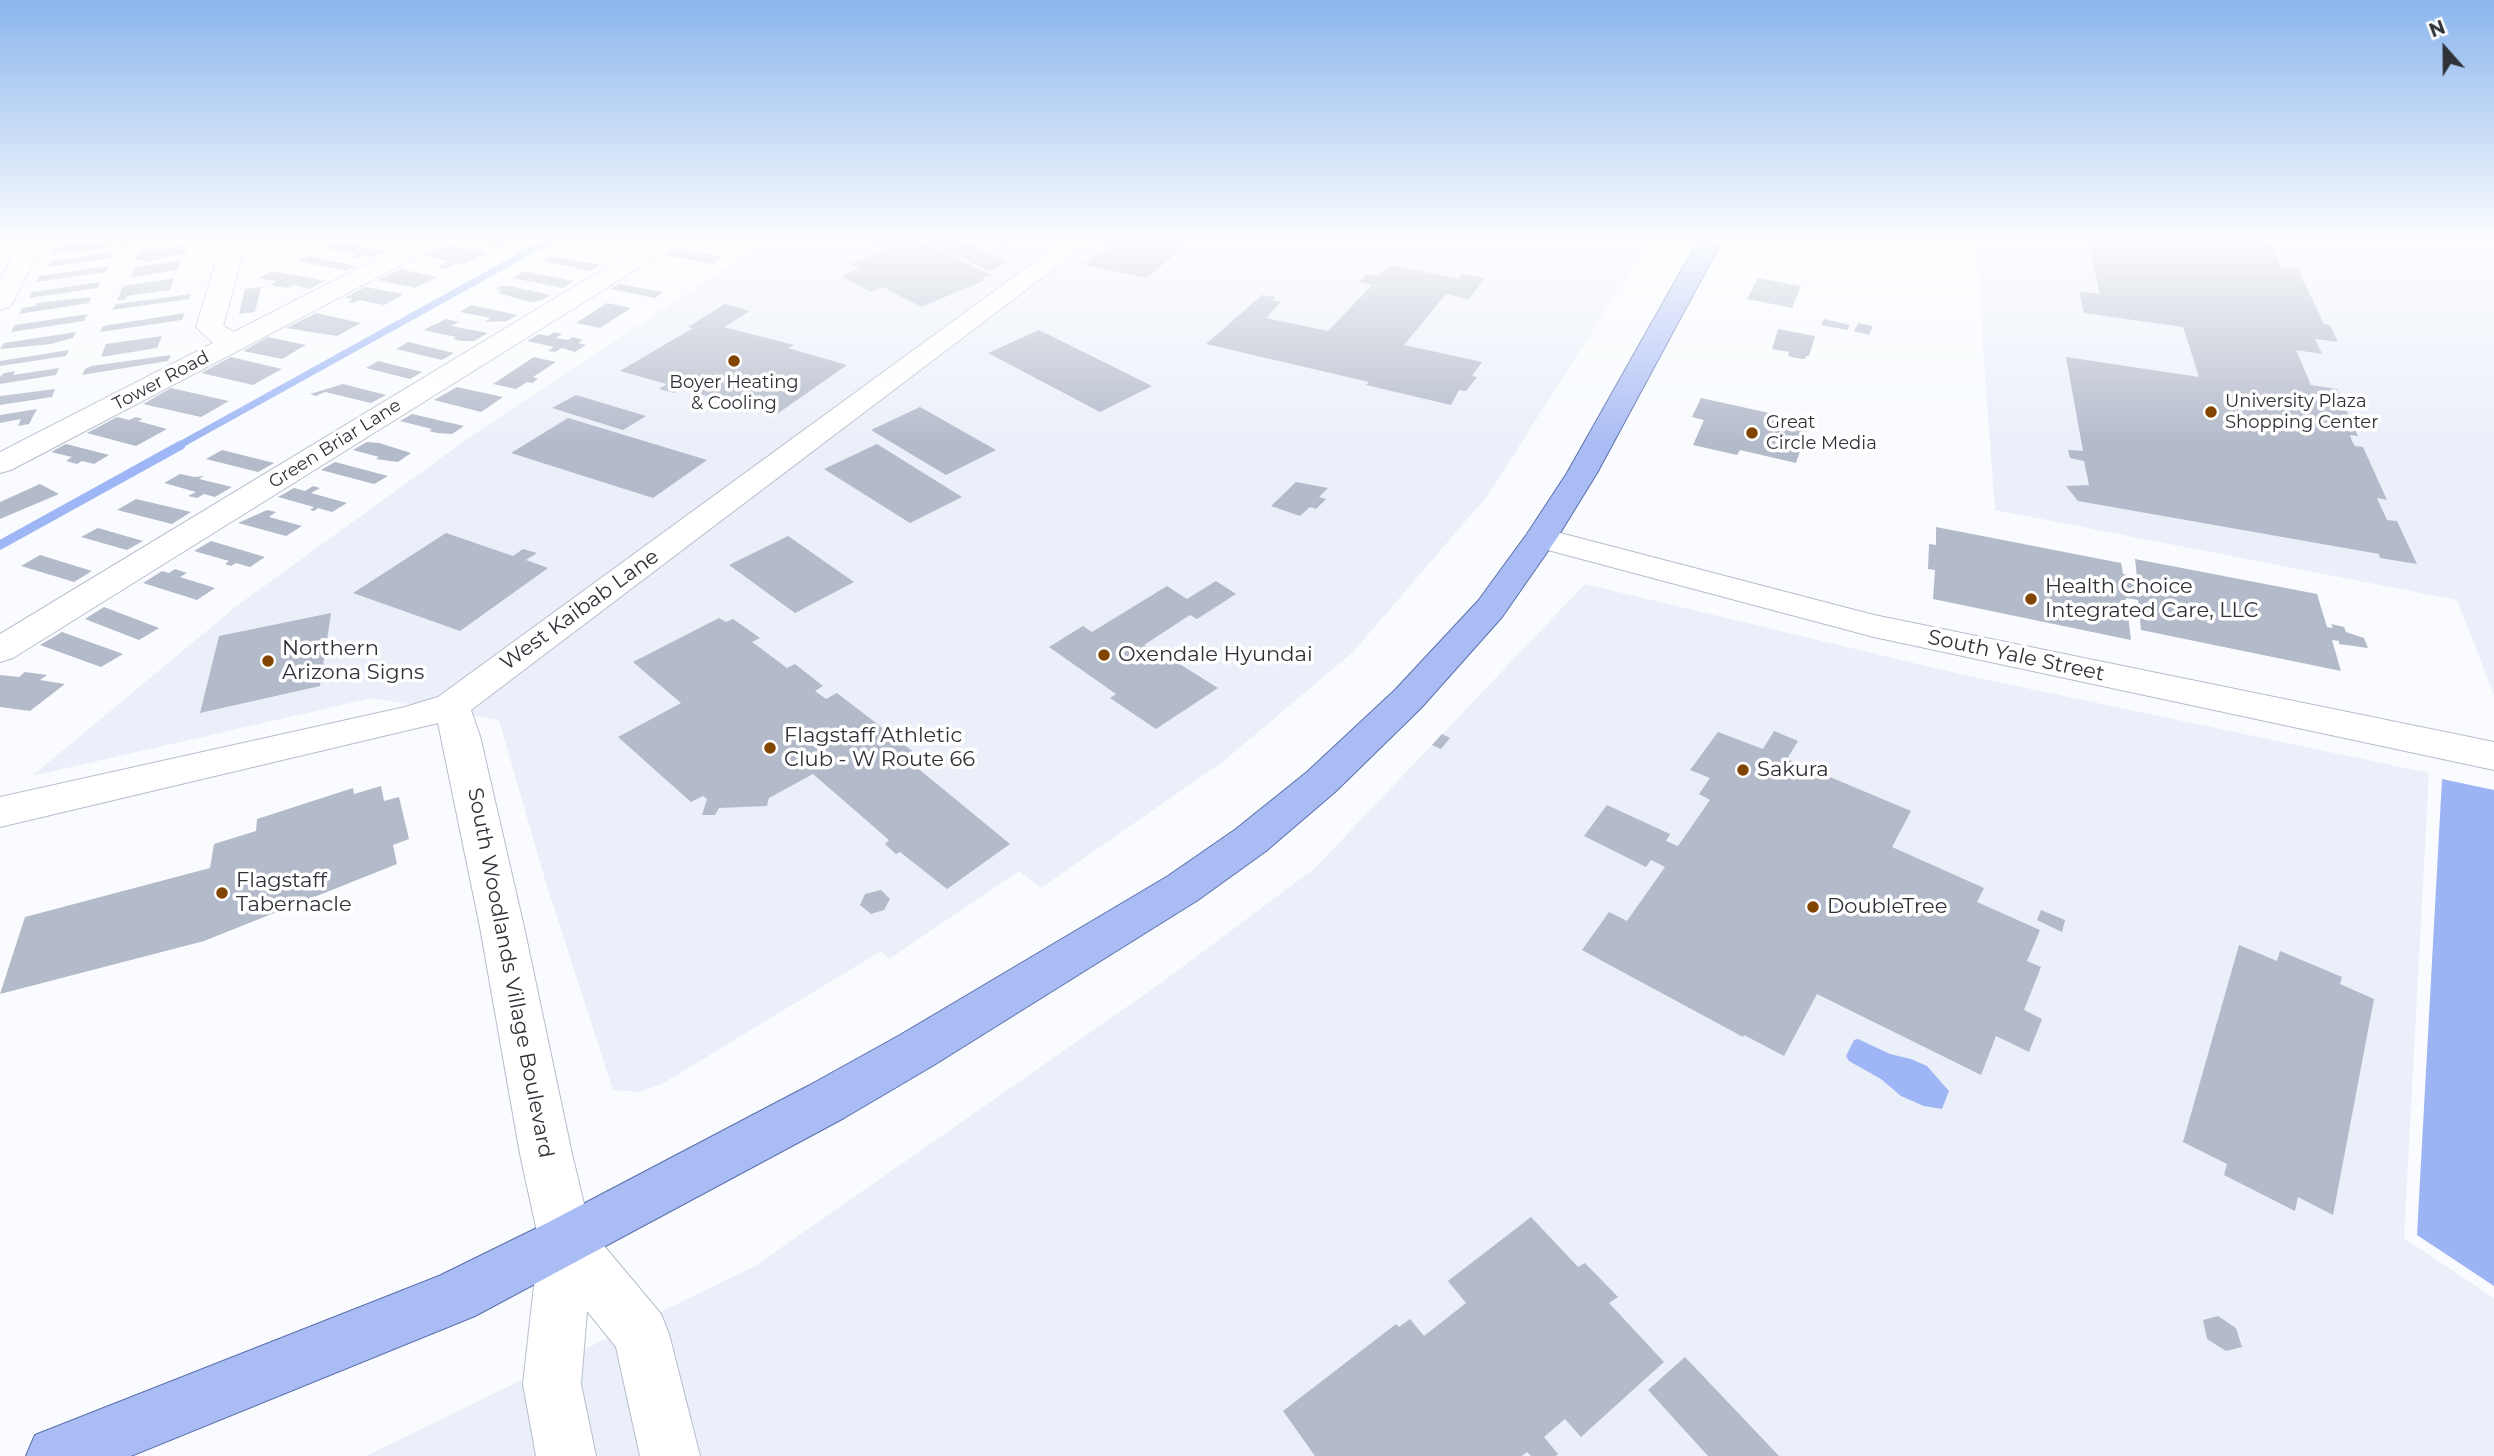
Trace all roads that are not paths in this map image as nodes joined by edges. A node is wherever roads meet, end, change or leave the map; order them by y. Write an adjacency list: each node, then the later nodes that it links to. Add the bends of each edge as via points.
1 (215, 307): 6 (street, via 209,327 218,336)
2 (302, 307): 6 (street, Tower Road)
3 (558, 307): 9 (street, Green Briar Lane)
4 (989, 307): 10 (street, West Kaibab Lane)
5 (1674, 307): 8 (main road)
6 (236, 341): 7 (street, Tower Road)
7 (0, 464)
8 (1541, 538): 11 (street, South Yale Street, via 1874,626); 13 (main road, via 1490,609 1408,699 1321,782 1251,840 1183,888 918,1050)
9 (0, 650)
10 (450, 706): 12 (street, West Kaibab Lane); 13 (street, South Woodlands Village Boulevard, via 470,777)
11 (2494, 756)
12 (0, 812)
13 (566, 1241): 14 (main road, via 455,1297); 15 (street, South Woodlands Village Boulevard, via 552,1384); 16 (street, South Woodlands Village Boulevard, via 641,1334)
14 (56, 1456)
15 (566, 1456)
16 (670, 1456)

